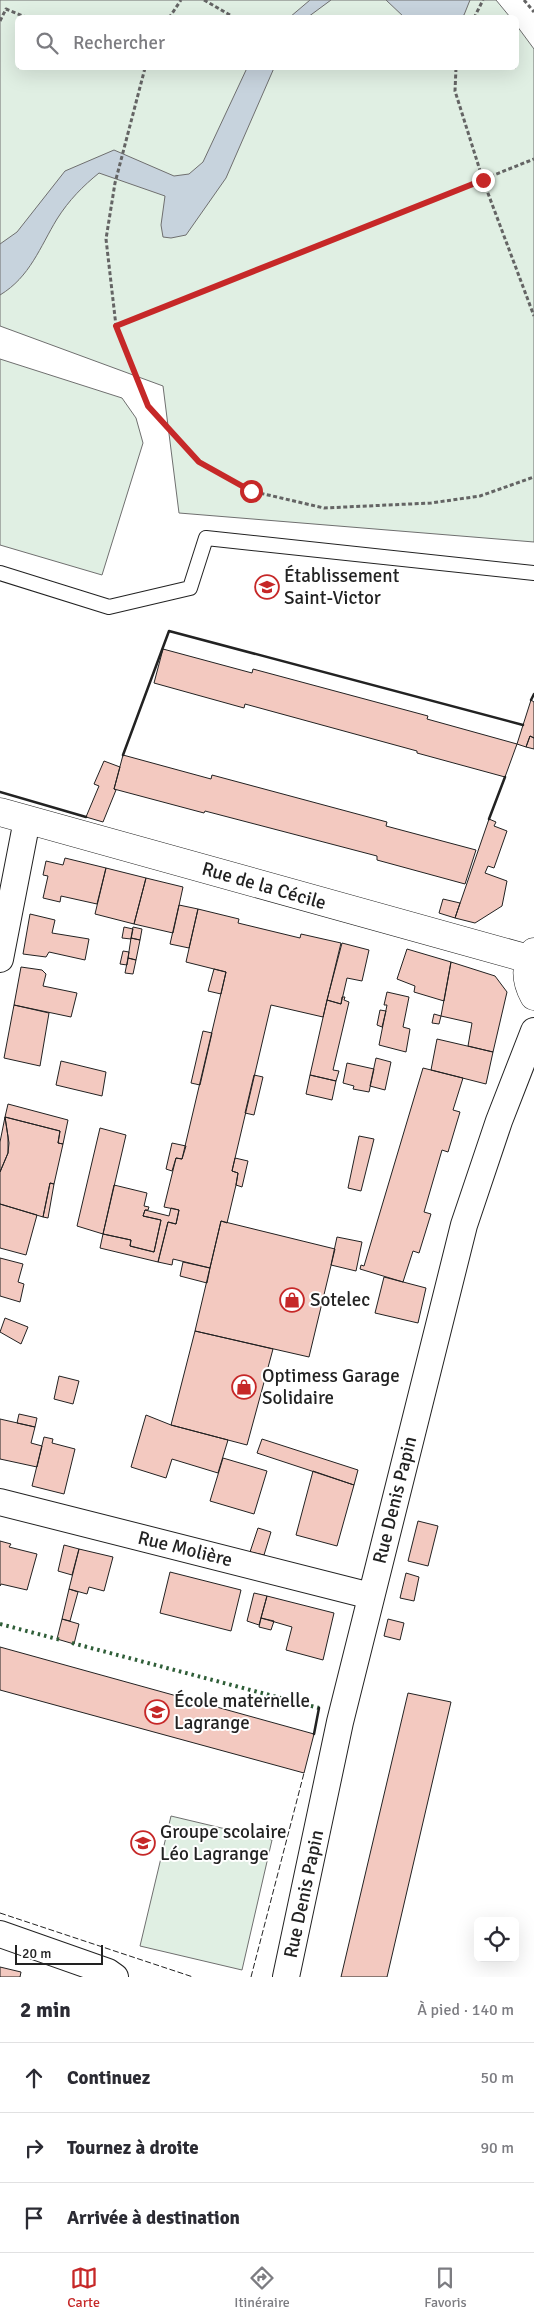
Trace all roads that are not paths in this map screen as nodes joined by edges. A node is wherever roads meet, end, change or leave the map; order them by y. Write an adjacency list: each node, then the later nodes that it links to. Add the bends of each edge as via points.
1 (0, 573): 2 (lane, via 109,607 190,588 206,538)
2 (534, 573)
3 (0, 812): 4 (street, Rue de la Cécile)
4 (27, 820): 5 (street, Rue de la Cécile); 6 (street)
5 (532, 955): 7 (street, via 526,972)
6 (0, 959)
7 (534, 996)
8 (534, 1031): 10 (street, Rue Denis Papin, via 464,1225)
9 (0, 1502): 10 (street, Rue Molière)
10 (371, 1596): 13 (street, Rue Denis Papin, via 340,1722)
11 (0, 1934): 12 (street)
12 (115, 1977)
13 (286, 1977)

